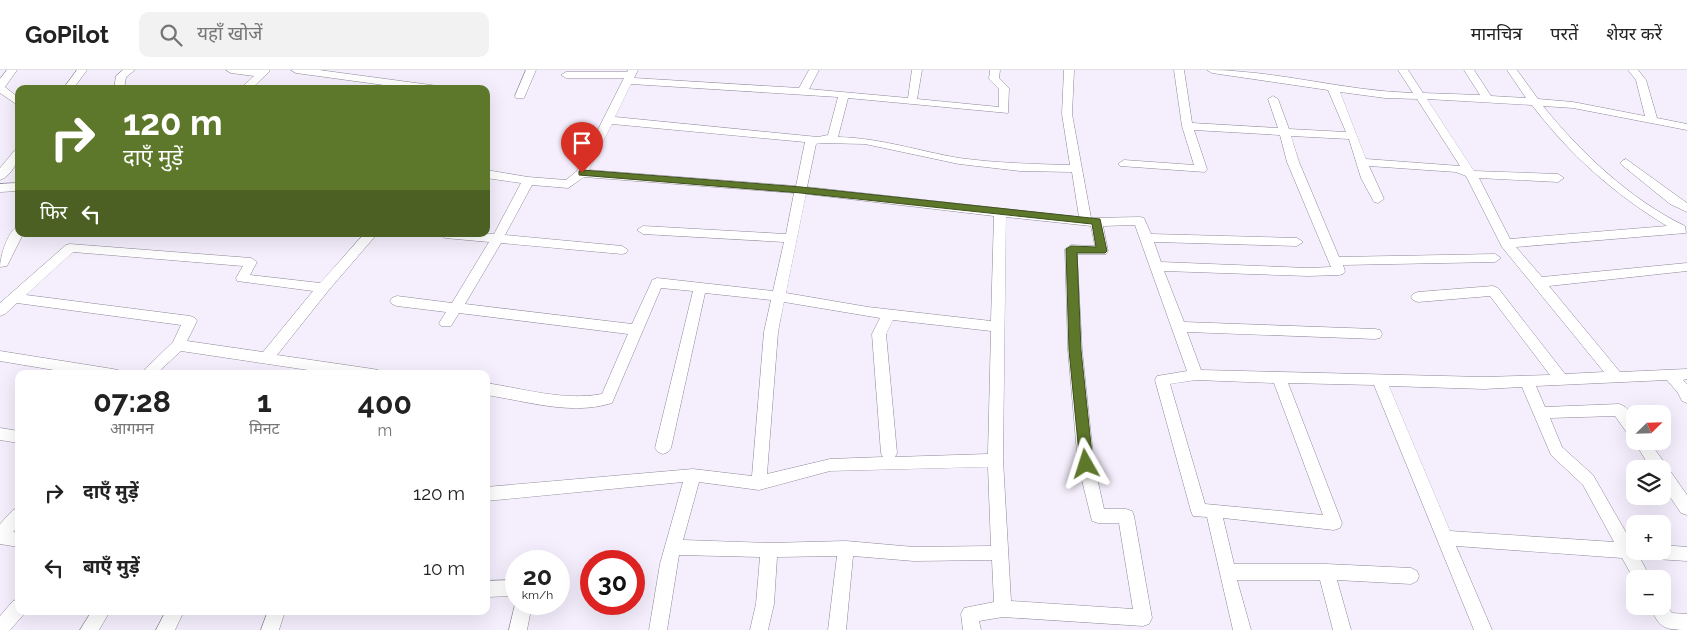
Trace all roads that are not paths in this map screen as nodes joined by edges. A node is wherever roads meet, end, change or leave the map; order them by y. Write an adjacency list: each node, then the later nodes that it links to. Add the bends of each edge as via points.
1 (12, 70): 26 (street)
2 (82, 70): 21 (street)
3 (130, 70): 22 (street, via 122,76)
4 (231, 70): 17 (street)
5 (296, 70): 24 (street)
6 (531, 70): 29 (street)
7 (814, 70): 27 (street)
8 (917, 70): 31 (street)
9 (995, 70): 28 (street, via 994,79 1004,88 1004,111)
10 (1070, 70): 47 (street, via 1067,114)
11 (1179, 70): 38 (street)
12 (1212, 70): 18 (street)
13 (1403, 70): 30 (street)
14 (1469, 70): 32 (street)
15 (1512, 70): 35 (street)
16 (1633, 70): 37 (street, via 1641,80)
17 (264, 72): 23 (street)
18 (1263, 74): 25 (street)
19 (566, 75): 20 (street)
20 (630, 75): 27 (street); 36 (street)
21 (71, 85)
22 (121, 85)
23 (249, 85)
24 (408, 85)
25 (1332, 86): 30 (street, via 1385,95); 41 (street)
26 (0, 87): 34 (street)
27 (802, 92): 28 (street)
28 (844, 94): 42 (street, via 833,137)
29 (520, 96)
30 (1419, 96): 32 (street); 49 (street)
31 (913, 97)
32 (1487, 98): 35 (street)
33 (1273, 99): 40 (street)
34 (15, 100)
35 (1532, 101): 37 (street); 62 (street, via 1595,170 1647,210)
36 (608, 120): 42 (street); 48 (street)
37 (1652, 120): 39 (street)
38 (1187, 126): 40 (street); 46 (street, via 1200,169)
39 (1687, 127)
40 (1285, 132): 41 (street); 73 (street, via 1293,162)
41 (1353, 136): 44 (street)
42 (818, 140): 47 (street, via 866,141 960,161 1020,168); 56 (street, via 811,142)
43 (15, 157): 51 (street)
44 (1363, 162): 49 (street, via 1458,170); 57 (street)
45 (1626, 163): 58 (street)
46 (1124, 164)
47 (1076, 169): 60 (street)
48 (582, 173): 53 (street, via 568,184); 56 (street)
49 (1471, 174): 52 (street); 70 (street)
50 (490, 175): 53 (street)
51 (0, 176)
52 (1558, 178)
53 (528, 181): 68 (street)
54 (15, 187): 55 (street)
55 (0, 188)
56 (801, 190): 59 (street); 66 (street)
57 (1378, 200)
58 (1687, 208)
59 (1000, 212): 60 (street); 88 (street)
60 (1091, 222): 67 (street, via 1140,221); 146 (street, via 1102,251 1071,249 1075,350 1086,464 1098,516 1126,516)
61 (643, 230): 66 (street)
62 (1684, 231): 70 (street)
63 (16, 237): 74 (street)
64 (368, 237): 79 (street)
65 (476, 237): 68 (street)
66 (791, 238): 80 (street)
67 (1146, 238): 69 (street); 75 (street)
68 (496, 239): 71 (street); 84 (street)
69 (1297, 242)
70 (1506, 244): 77 (street)
71 (622, 250)
72 (1495, 258): 73 (street)
73 (1335, 261): 75 (street, via 1339,271)
74 (0, 263)
75 (1156, 266): 89 (street)
76 (1687, 268): 77 (street)
77 (1540, 282): 102 (street)
78 (700, 287): 80 (street); 90 (street, via 658,283); 112 (street)
79 (323, 288): 82 (street, via 242,278 251,262 70,248); 94 (street)
80 (778, 297): 86 (street); 116 (street, via 770,332)
81 (1418, 297): 103 (street, via 1494,291)
82 (14, 298): 85 (street); 92 (street, via 190,321)
83 (397, 301): 84 (street)
84 (456, 307): 87 (street); 90 (street)
85 (0, 311)
86 (889, 314): 88 (street); 113 (street, via 878,334)
87 (446, 323)
88 (997, 327): 114 (street)
89 (1178, 327): 91 (street); 100 (street)
90 (637, 330): 106 (street, via 607,399 582,403)
91 (1375, 334)
92 (178, 345): 94 (street); 96 (street)
93 (0, 356): 95 (street)
94 (266, 359): 97 (street)
95 (89, 370)
96 (151, 370)
97 (344, 370)
98 (1670, 374): 99 (street); 102 (street); 107 (street)
99 (1687, 374)
100 (1196, 375): 101 (street); 120 (street, via 1162,380 1199,511)
101 (1278, 377): 104 (street); 120 (street, via 1334,523)
102 (1616, 377): 103 (street)
103 (1561, 379): 105 (street)
104 (1379, 380): 105 (street); 123 (street)
105 (1527, 381): 108 (street)
106 (490, 390)
107 (1687, 397)
108 (1541, 413): 109 (street, via 1619,410); 125 (street, via 1556,451 1588,480)
109 (1626, 420)
110 (0, 434): 111 (street)
111 (15, 436)
112 (663, 448)
113 (889, 453)
114 (995, 460): 116 (street, via 830,465); 130 (street)
115 (693, 475): 116 (street); 118 (street); 126 (street)
116 (758, 483)
117 (1671, 485): 119 (street)
118 (490, 494)
119 (1687, 508)
120 (1213, 510): 133 (street)
121 (15, 519): 122 (street)
122 (0, 536): 124 (street)
123 (1445, 538): 129 (street); 158 (street)
124 (15, 539)
125 (1626, 539)
126 (672, 548): 128 (street); 152 (street)
127 (846, 548): 128 (street); 130 (street, via 914,554); 154 (street)
128 (769, 550): 153 (street, via 765,604)
129 (1626, 550)
130 (1000, 553): 138 (street)
131 (1671, 553): 132 (street)
132 (1687, 554)
133 (1227, 572): 134 (street); 156 (street)
134 (1326, 572): 135 (street); 157 (street)
135 (1412, 576)
136 (505, 588): 137 (street)
137 (490, 589)
138 (1003, 609): 146 (street); 155 (street, via 970,614)
139 (15, 612): 147 (street)
140 (99, 615): 148 (street)
141 (174, 615): 149 (street)
142 (276, 615): 150 (street)
143 (520, 615): 151 (street)
144 (1663, 615): 145 (street, via 1666,621)
145 (1687, 622)
146 (1144, 624)
147 (0, 629)
148 (89, 630)
149 (165, 630)
150 (270, 630)
151 (518, 630)
152 (658, 630)
153 (759, 630)
154 (838, 630)
155 (972, 630)
156 (1242, 630)
157 (1342, 630)
158 (1482, 630)

